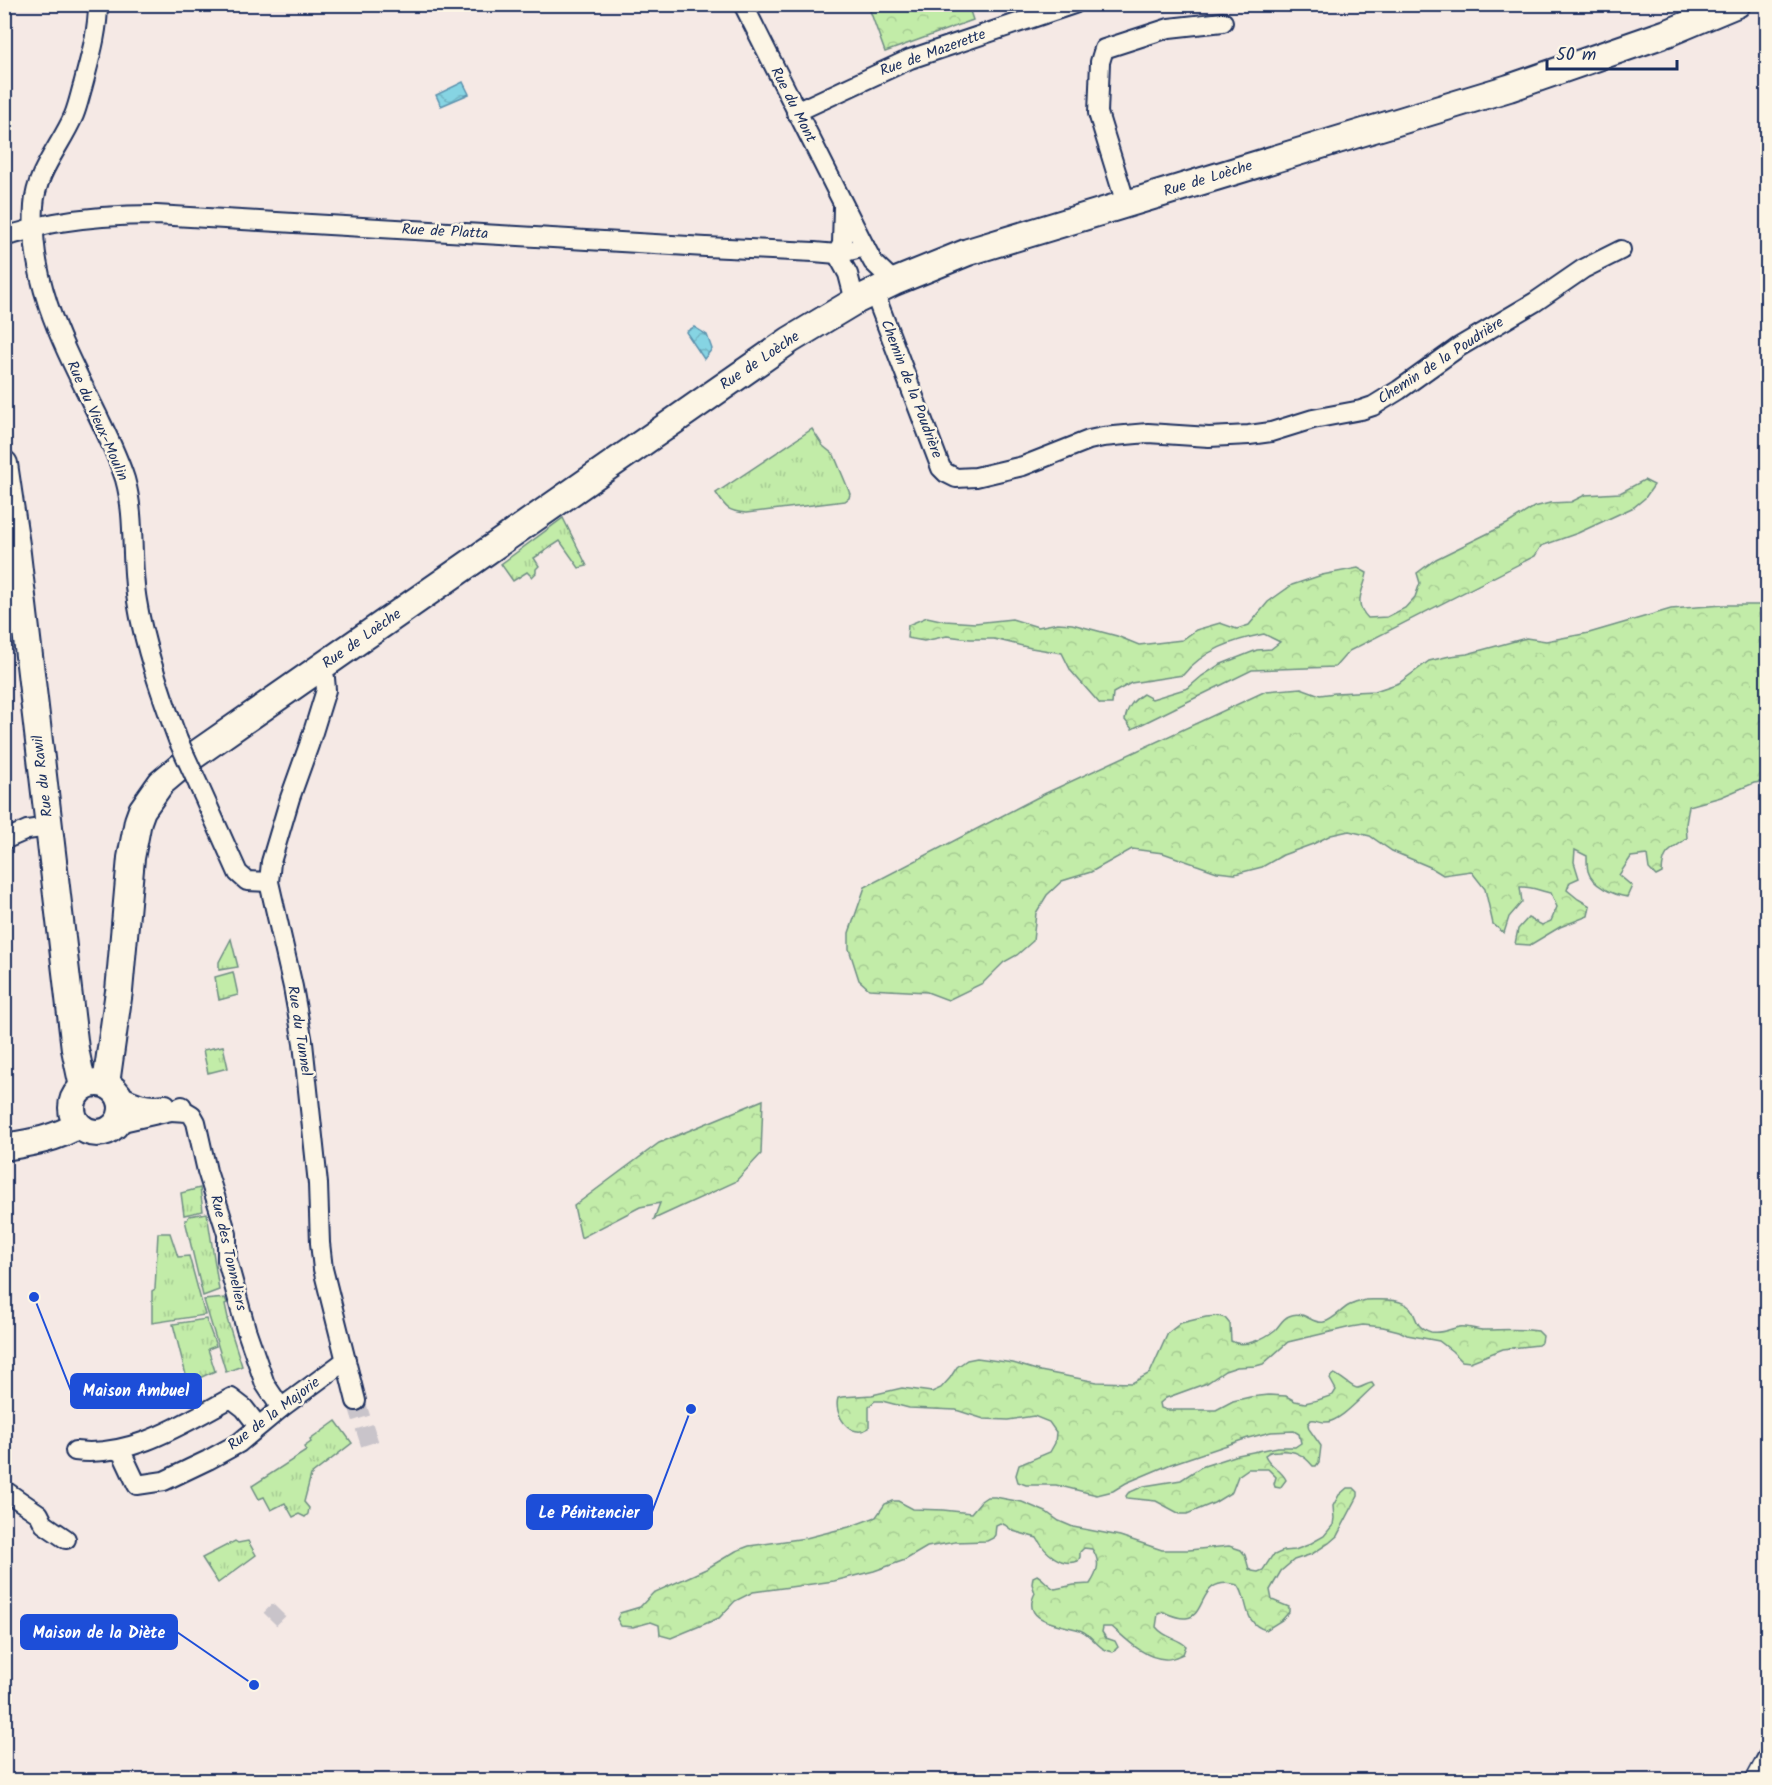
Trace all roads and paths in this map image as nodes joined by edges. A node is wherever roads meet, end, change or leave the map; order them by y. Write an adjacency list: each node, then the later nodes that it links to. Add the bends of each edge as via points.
1 (98, 4): 9 (street, Rue du Vieux-Moulin, via 88,67 74,114 40,180)
2 (743, 4): 6 (street, Rue du Mont)
3 (1074, 4): 6 (street, Rue de Mazerette, via 919,56)
4 (1737, 4): 7 (street, Rue de Loèche, via 1670,32 1509,88)
5 (1223, 22): 7 (street, via 1169,28 1104,49 1098,113)
6 (796, 112): 8 (street, Rue du Mont)
7 (1126, 204): 14 (street, Rue de Loèche, via 968,252)
8 (843, 205): 11 (street, Rue du Mont); 13 (street, Rue du Mont, via 842,244)
9 (33, 228): 10 (street, Rue de Platta); 13 (street, Rue de Platta, via 107,215 156,215); 19 (street, Rue du Vieux-Moulin, bridge, via 48,308 125,481 136,601 178,741 238,873 247,880)
10 (4, 236)
11 (865, 247): 13 (street, Rue de Platta); 14 (street, Rue du Mont, via 873,262)
12 (1621, 250): 14 (street, Chemin de la Poudrière, via 1583,269 1399,390 1361,410 1249,435 1148,433 1103,437 1023,466 962,478 941,468)
13 (837, 254): 14 (street, via 848,274)
14 (874, 292): 16 (street, Rue de Loèche, via 780,346)
15 (4, 465): 17 (street, Rue du Rawil)
16 (320, 668): 19 (street, Rue du Tunnel, via 326,690 271,862); 20 (street, Rue de Loèche, via 176,769 142,810 134,836 119,991)
17 (49, 827): 18 (street, via 27,830); 20 (street, Rue du Rawil, via 75,1049)
18 (4, 840)
19 (269, 882): 25 (street, Rue du Tunnel, via 303,1043 323,1269)
20 (102, 1088): 21 (street, via 151,1107 189,1103); 22 (street, via 122,1107); 23 (street, via 76,1093 71,1109)
21 (171, 1111): 22 (street); 27 (street, Rue des Tonneliers, via 187,1112 196,1122 227,1234 227,1260 246,1329 265,1384)
22 (117, 1123): 23 (street, via 101,1133 85,1131)
23 (78, 1125): 24 (street, via 49,1138)
24 (4, 1148)
25 (346, 1360): 26 (street, Rue du Tunnel); 27 (street, Rue de la Majorie)
26 (356, 1401)
27 (281, 1408): 28 (street, Rue de la Majorie)
28 (258, 1426): 29 (street, via 231,1398 157,1437); 29 (street, Rue de la Majorie, via 239,1443 165,1481 138,1485 122,1453)
29 (116, 1450): 30 (street)
30 (75, 1451)
31 (4, 1490): 32 (street)
32 (66, 1539)
33 (1767, 1756): 34 (street)
34 (1755, 1780)

